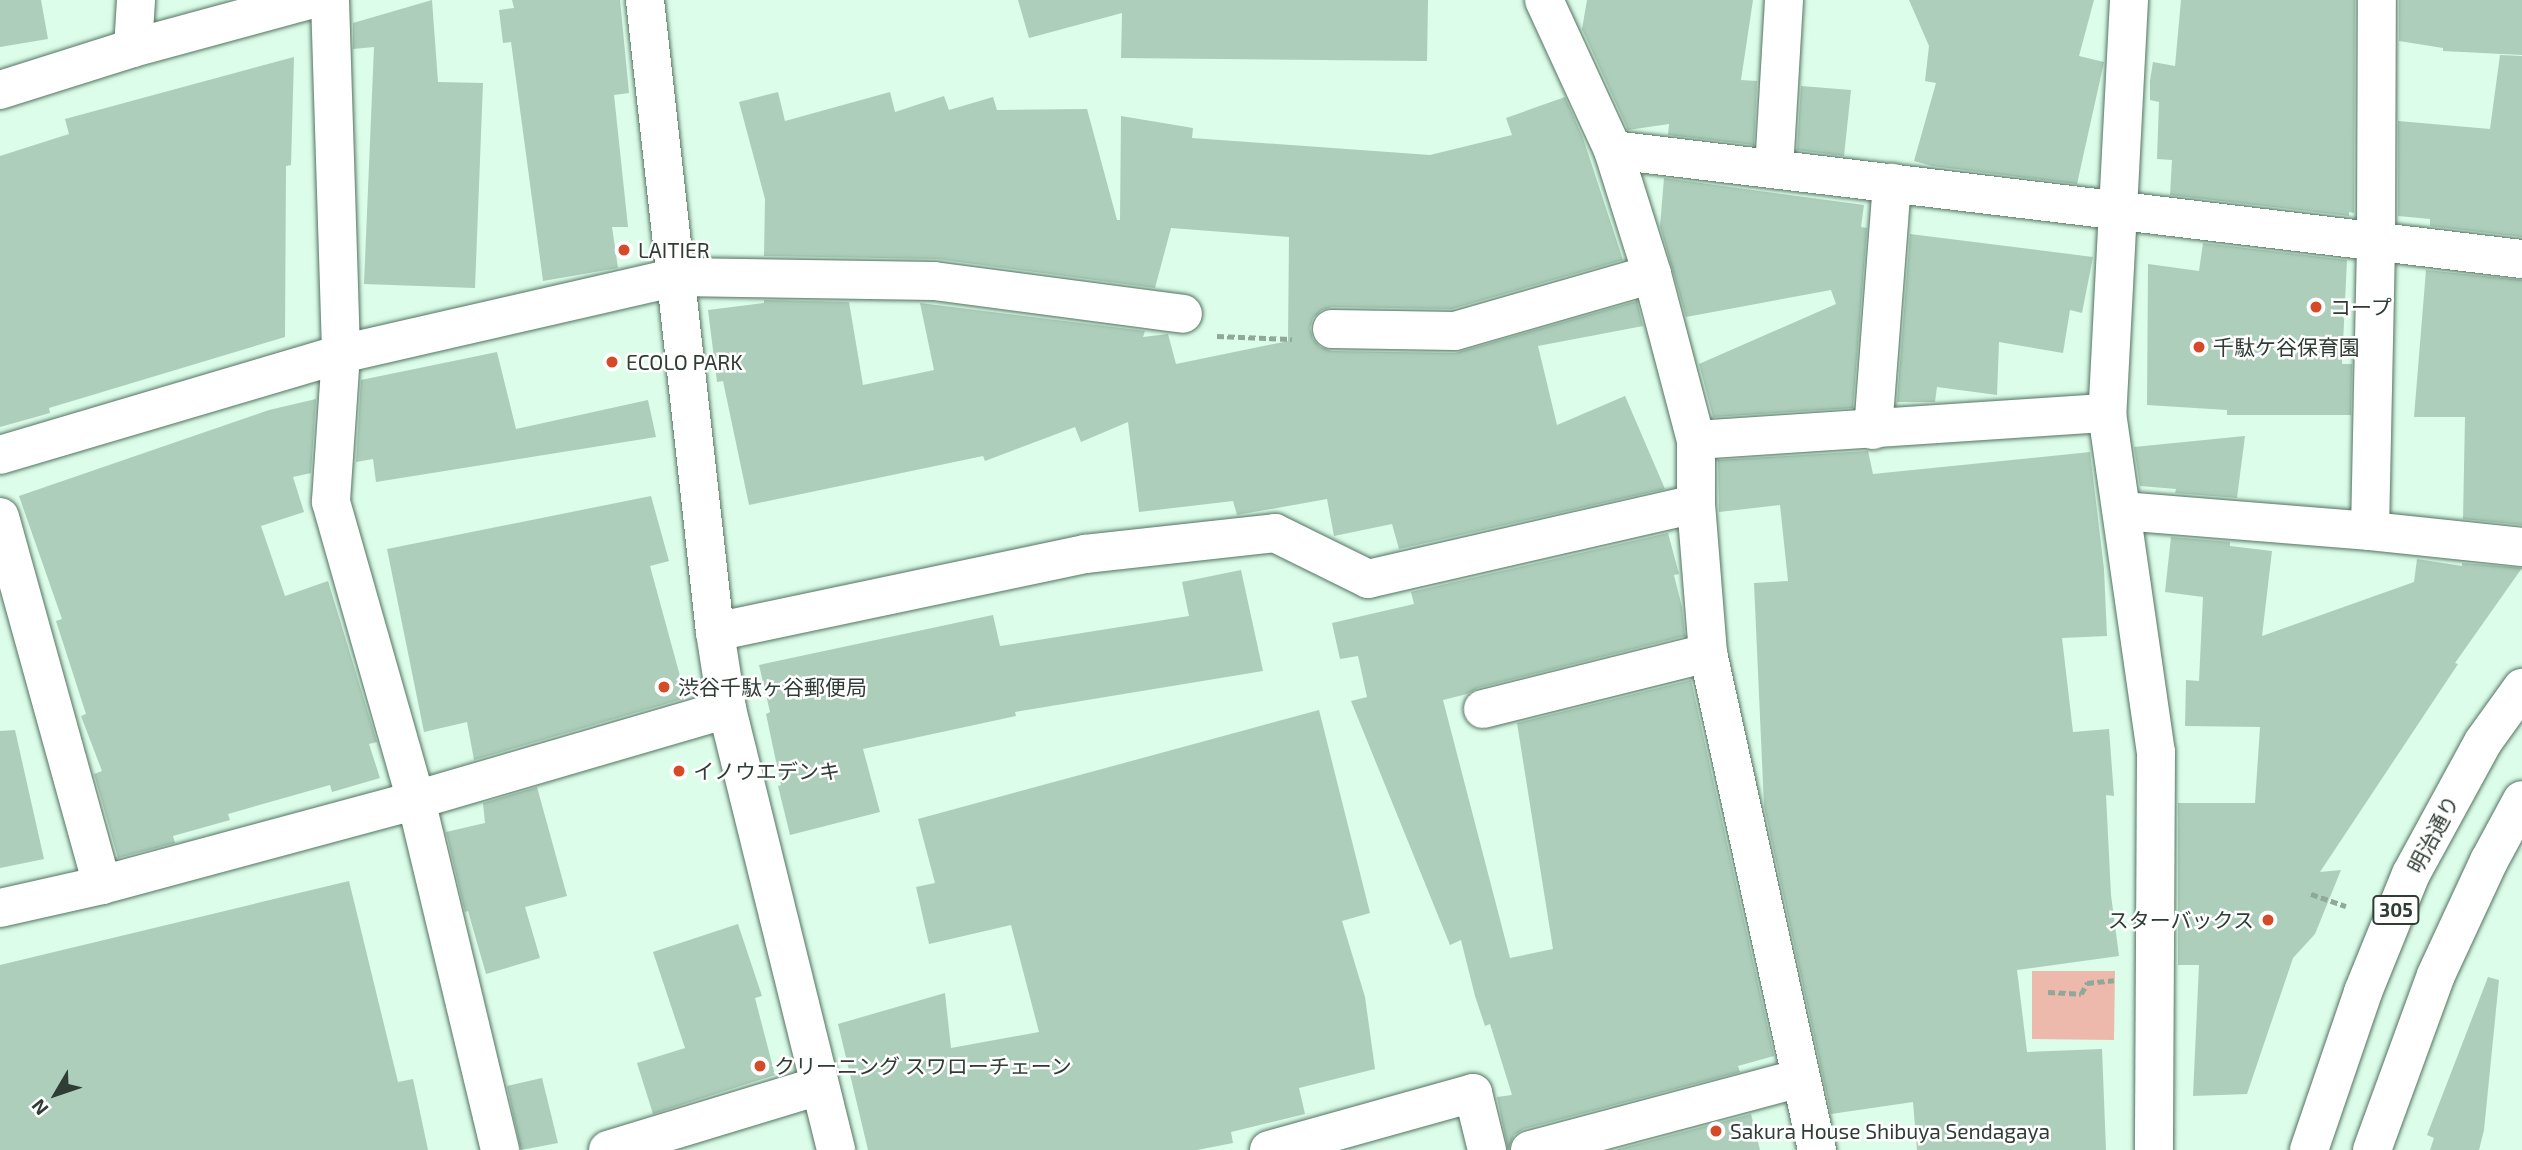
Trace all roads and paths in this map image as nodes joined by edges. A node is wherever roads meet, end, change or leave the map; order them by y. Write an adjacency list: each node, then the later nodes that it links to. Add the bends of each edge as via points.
1 (136, 0): 9 (street)
2 (310, 0): 9 (street)
3 (330, 0): 21 (street)
4 (645, 0): 18 (street)
5 (1544, 0): 11 (street)
6 (1784, 0): 12 (street)
7 (2129, 0): 14 (street)
8 (2377, 0): 15 (street)
9 (133, 48): 10 (street)
10 (0, 90)
11 (1613, 150): 12 (street); 17 (street)
12 (1774, 169): 13 (street)
13 (1892, 183): 14 (street); 23 (street)
14 (2120, 211): 15 (street); 22 (street)
15 (2376, 241): 16 (street); 29 (street)
16 (2522, 259)
17 (1652, 274): 20 (street, via 1455,331); 24 (street)
18 (678, 277): 19 (street, via 934,281); 21 (street); 31 (street)
19 (1184, 314): 20 (path, via 1202,336 1334,340)
20 (1332, 328)
21 (341, 354): 25 (street); 36 (street, via 331,502)
22 (2107, 413): 23 (street); 27 (street)
23 (1873, 430): 24 (street)
24 (1696, 440): 26 (street)
25 (0, 455)
26 (1696, 504): 31 (street, via 1368,579 1275,533 1085,554); 32 (street)
27 (2122, 511): 29 (street); 42 (street, via 2156,752)
28 (0, 517): 38 (street)
29 (2370, 531): 30 (street)
30 (2522, 547)
31 (715, 632): 34 (street)
32 (1707, 653): 35 (street); 44 (street)
33 (2522, 688): 54 (street, 明治通り / 305, via 2483,742 2411,874 2363,992)
34 (727, 709): 36 (street); 45 (street)
35 (1483, 709)
36 (416, 800): 38 (street); 46 (street)
37 (2522, 800): 55 (street, via 2488,861 2436,975)
38 (102, 884): 41 (street)
39 (2311, 894): 40 (path)
40 (2346, 906)
41 (0, 908)
42 (2155, 981): 43 (path, via 2099,979 2087,983 2081,993); 53 (street)
43 (2048, 992)
44 (1801, 1078): 51 (street); 52 (street)
45 (819, 1086): 47 (street); 48 (street)
46 (500, 1150)
47 (608, 1150)
48 (836, 1150)
49 (1269, 1150): 50 (street, via 1473,1093)
50 (1487, 1150)
51 (1530, 1150)
52 (1817, 1150)
53 (2154, 1150)
54 (2309, 1150)
55 (2372, 1150)

